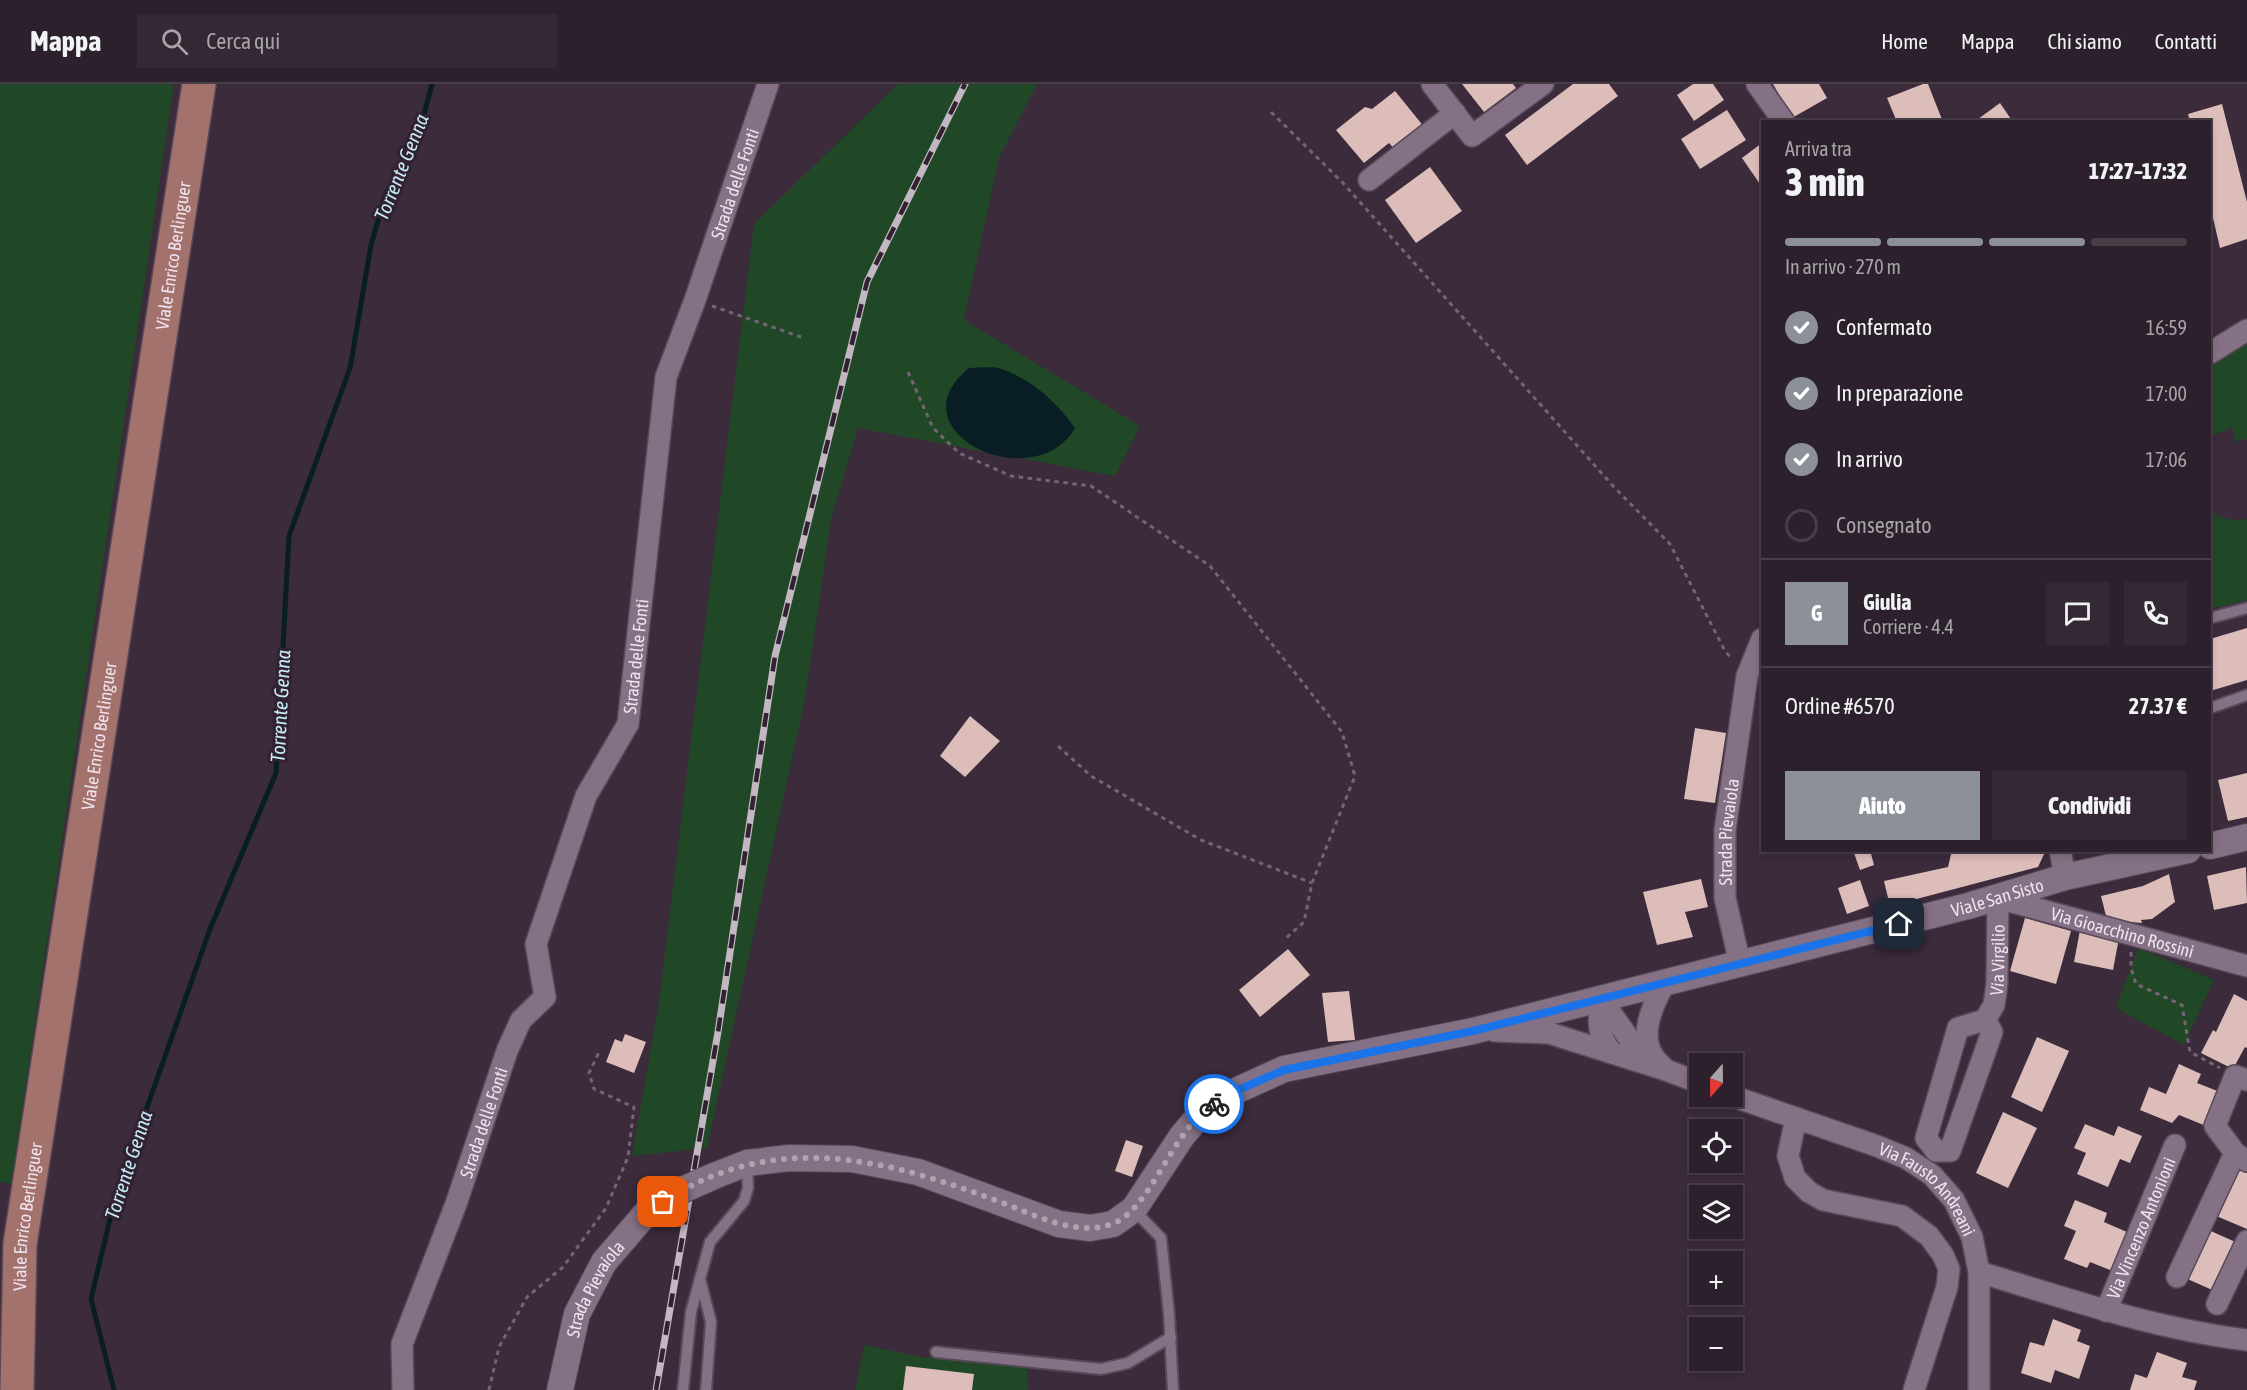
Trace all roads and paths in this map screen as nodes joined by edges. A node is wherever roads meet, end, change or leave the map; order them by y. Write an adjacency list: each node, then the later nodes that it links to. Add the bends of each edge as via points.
1 (199, 84): 57 (main road, Viale Enrico Berlinguer, via 20,1244)
2 (768, 84): 10 (street, Strada delle Fonti)
3 (1432, 84): 7 (street)
4 (1543, 84): 7 (street, via 1472,136)
5 (1757, 84): 8 (street)
6 (1271, 112): 18 (path, via 1343,183 1614,487 1670,544 1725,651)
7 (1455, 113): 9 (street)
8 (1783, 120)
9 (1369, 180)
10 (695, 300): 12 (path); 58 (street, Strada delle Fonti, via 666,377 628,724 586,796 536,944 545,997 521,1020 507,1051 456,1204 402,1344)
11 (2247, 330): 13 (street)
12 (801, 337)
13 (2211, 352)
14 (908, 372): 27 (path, via 933,428 959,453 1011,476 1091,486 1210,566 1342,732 1355,776)
15 (2247, 608): 16 (lane)
16 (2211, 618)
17 (1761, 641): 18 (street, Strada Pievaiola)
18 (1747, 676): 31 (street, Strada Pievaiola, via 1725,830 1725,898)
19 (2247, 695): 20 (lane)
20 (2211, 708)
21 (1058, 746): 27 (path, via 1091,776 1201,840)
22 (2247, 837): 23 (street)
23 (2211, 846)
24 (2060, 852): 26 (street)
25 (2179, 852): 26 (street, Viale San Sisto)
26 (2066, 878): 28 (street, Viale San Sisto)
27 (1312, 883): 30 (path, via 1304,922)
28 (1998, 898): 29 (street, Via Gioacchino Rossini); 31 (street, Viale San Sisto); 35 (street, Via Virgilio, via 1998,983 1994,1005)
29 (2132, 934): 32 (street, Via Gioacchino Rossini); 41 (path, via 2131,968 2136,984 2182,1005 2190,1052)
30 (1284, 940)
31 (1740, 964): 33 (street, Strada Pievaiola)
32 (2247, 966)
33 (1664, 984): 34 (street, Strada Pievaiola); 39 (street, via 1647,1027)
34 (1601, 999): 36 (street, Strada Pievaiola); 38 (street, via 1598,1022 1603,1041); 39 (street, via 1635,1047)
35 (1985, 1020): 35 (street, Via Virgilio, via 1958,1028 1926,1138 1936,1151 1950,1151 1992,1032)
36 (1473, 1031): 38 (street, via 1549,1033); 47 (street, Strada Pievaiola, via 1284,1070 1238,1090 1205,1109 1182,1136)
37 (600, 1050): 59 (path, via 589,1073 594,1089 634,1107 628,1157 606,1208 562,1267 527,1296 499,1347)
38 (1612, 1053): 39 (street)
39 (1659, 1063): 40 (street)
40 (1689, 1078)
41 (2241, 1078): 45 (street, via 2215,1126)
42 (1743, 1100): 43 (street, Via Fausto Andreani)
43 (1796, 1118): 49 (street, Via Fausto Andreani, via 1906,1158 1932,1175 1954,1200 1969,1230); 64 (street, via 1788,1156 1795,1178 1809,1192 1823,1200 1902,1216 1929,1236 1943,1255 1949,1269 1947,1287)
44 (2175, 1145): 53 (street, Via Vincenzo Antonioni)
45 (2241, 1157): 50 (street)
46 (747, 1164): 47 (street, Strada Pievaiola, via 789,1158 852,1159 918,1173 1059,1224 1090,1228 1113,1224); 51 (lane, via 744,1202 710,1242); 60 (street, Strada Pievaiola, bridge, via 678,1192 648,1211 604,1262 577,1314)
47 (1134, 1209): 54 (lane, via 1161,1238)
48 (2247, 1241): 52 (street)
49 (1980, 1272): 53 (street, Via Vincenzo Antonioni); 65 (street, Via Fausto Andreani)
50 (2177, 1277)
51 (700, 1279): 61 (lane, via 691,1312); 62 (lane, via 711,1322)
52 (2217, 1304)
53 (2106, 1311): 55 (street, Via Vincenzo Antonioni, via 2207,1335)
54 (1171, 1337): 56 (lane, via 1128,1363 1101,1369); 63 (lane)
55 (2247, 1340)
56 (936, 1352)
57 (17, 1390)
58 (403, 1390)
59 (489, 1390)
60 (560, 1390)
61 (683, 1390)
62 (706, 1390)
63 (1173, 1390)
64 (1914, 1390)
65 (1979, 1390)

